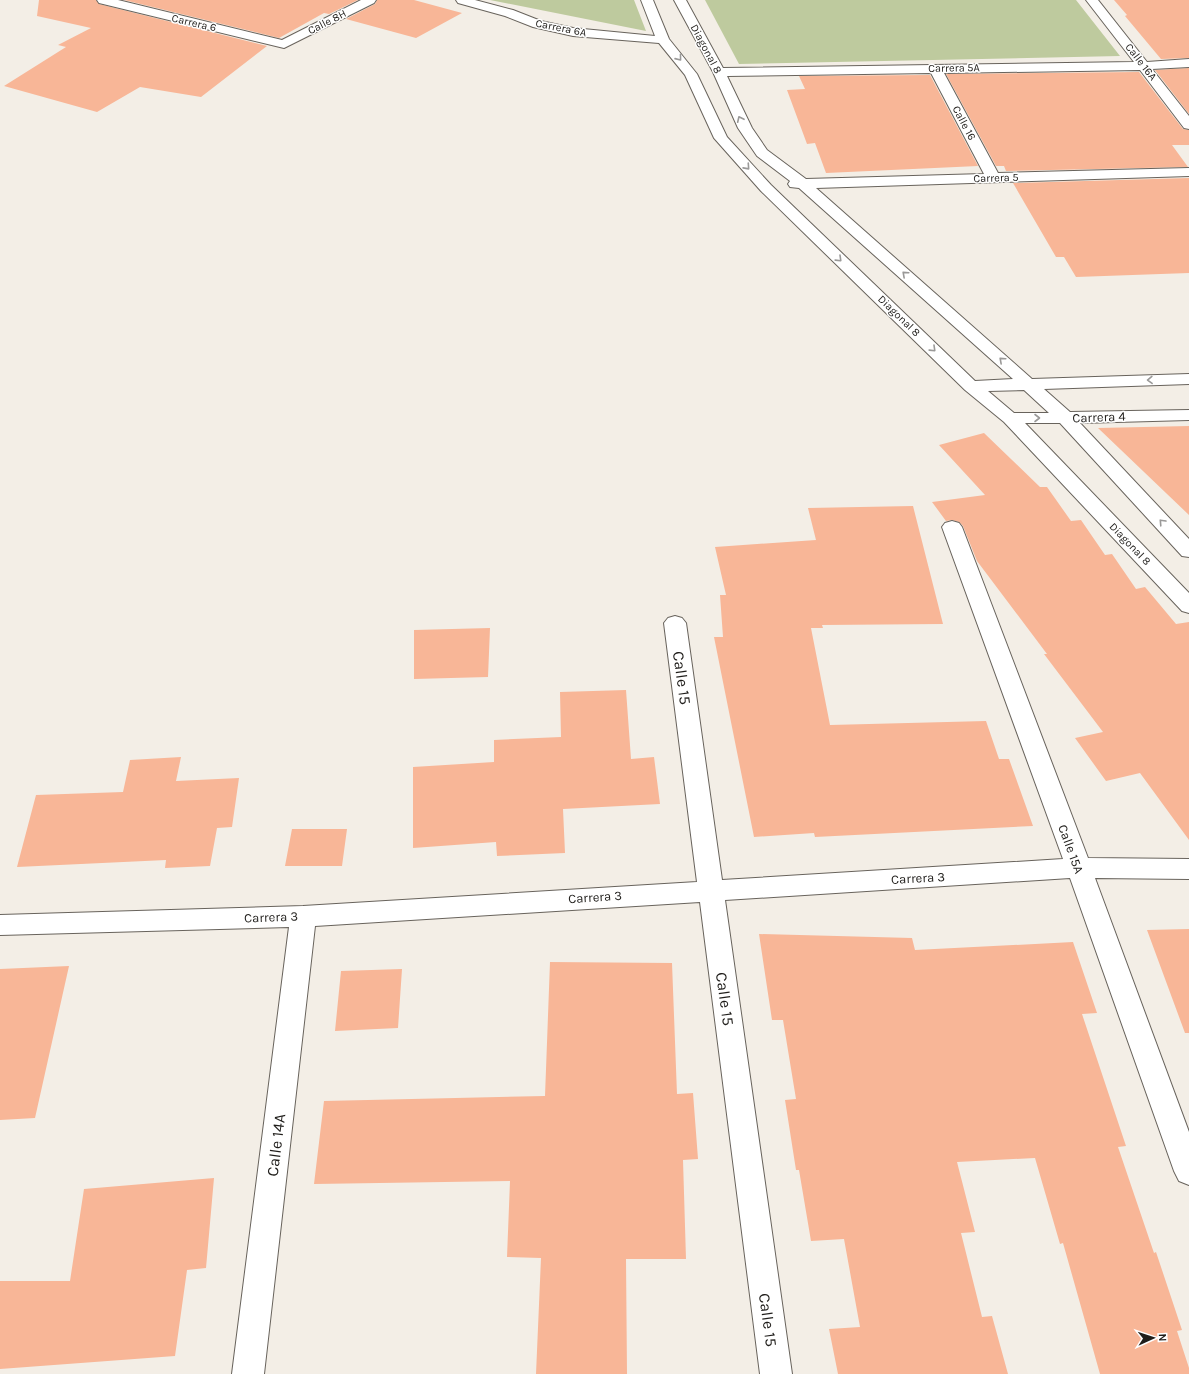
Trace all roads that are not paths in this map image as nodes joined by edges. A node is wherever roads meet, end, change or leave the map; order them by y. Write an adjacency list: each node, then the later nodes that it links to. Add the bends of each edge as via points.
1 (103, 0): 8 (street, Carrera 6)
2 (152, 0): 8 (street)
3 (370, 0): 10 (street, Calle 8H)
4 (462, 0): 9 (street, Carrera 6A, via 537,24 573,32)
5 (647, 0): 9 (street, Diagonal 8)
6 (680, 0): 14 (street, Diagonal 8)
7 (1092, 0): 12 (street, Calle 16A)
8 (133, 8): 10 (street, Carrera 6)
9 (663, 40): 19 (street, Diagonal 8, one-way to 19, via 691,74 721,138)
10 (284, 44)
11 (1189, 63): 12 (street, Carrera 5A)
12 (1144, 66): 13 (street, Carrera 5A); 15 (street, Calle 16A)
13 (935, 68): 14 (street, Carrera 5A); 17 (street, Calle 16)
14 (719, 72): 18 (street, Diagonal 8, one-way to 14, via 762,153 745,128)
15 (1189, 125)
16 (1189, 172): 17 (street, Carrera 5)
17 (993, 178): 18 (street, Carrera 5)
18 (802, 183): 19 (street, Carrera 5); 21 (street, Diagonal 8, one-way to 18)
19 (766, 188): 22 (street, Diagonal 8, one-way to 22)
20 (1189, 379): 21 (street, one-way to 21)
21 (1028, 384): 22 (street); 25 (street, Diagonal 8)
22 (971, 386): 24 (street, Diagonal 8)
23 (1189, 415): 25 (street, Carrera 4)
24 (1010, 418): 25 (street, Carrera 4, one-way to 25); 28 (street, Diagonal 8)
25 (1065, 418): 27 (street, Diagonal 8, one-way to 25)
26 (952, 528): 30 (street, Calle 15A)
27 (1189, 551)
28 (1189, 606)
29 (675, 623): 32 (street, Calle 15)
30 (1079, 868): 31 (street, Carrera 3); 32 (street, Carrera 3); 35 (street, Calle 15A)
31 (1189, 869)
32 (711, 890): 33 (street, Carrera 3); 37 (street, Calle 15)
33 (303, 916): 34 (street, Carrera 3); 36 (street, Calle 14A)
34 (0, 925)
35 (1189, 1171)
36 (248, 1374)
37 (776, 1374)

